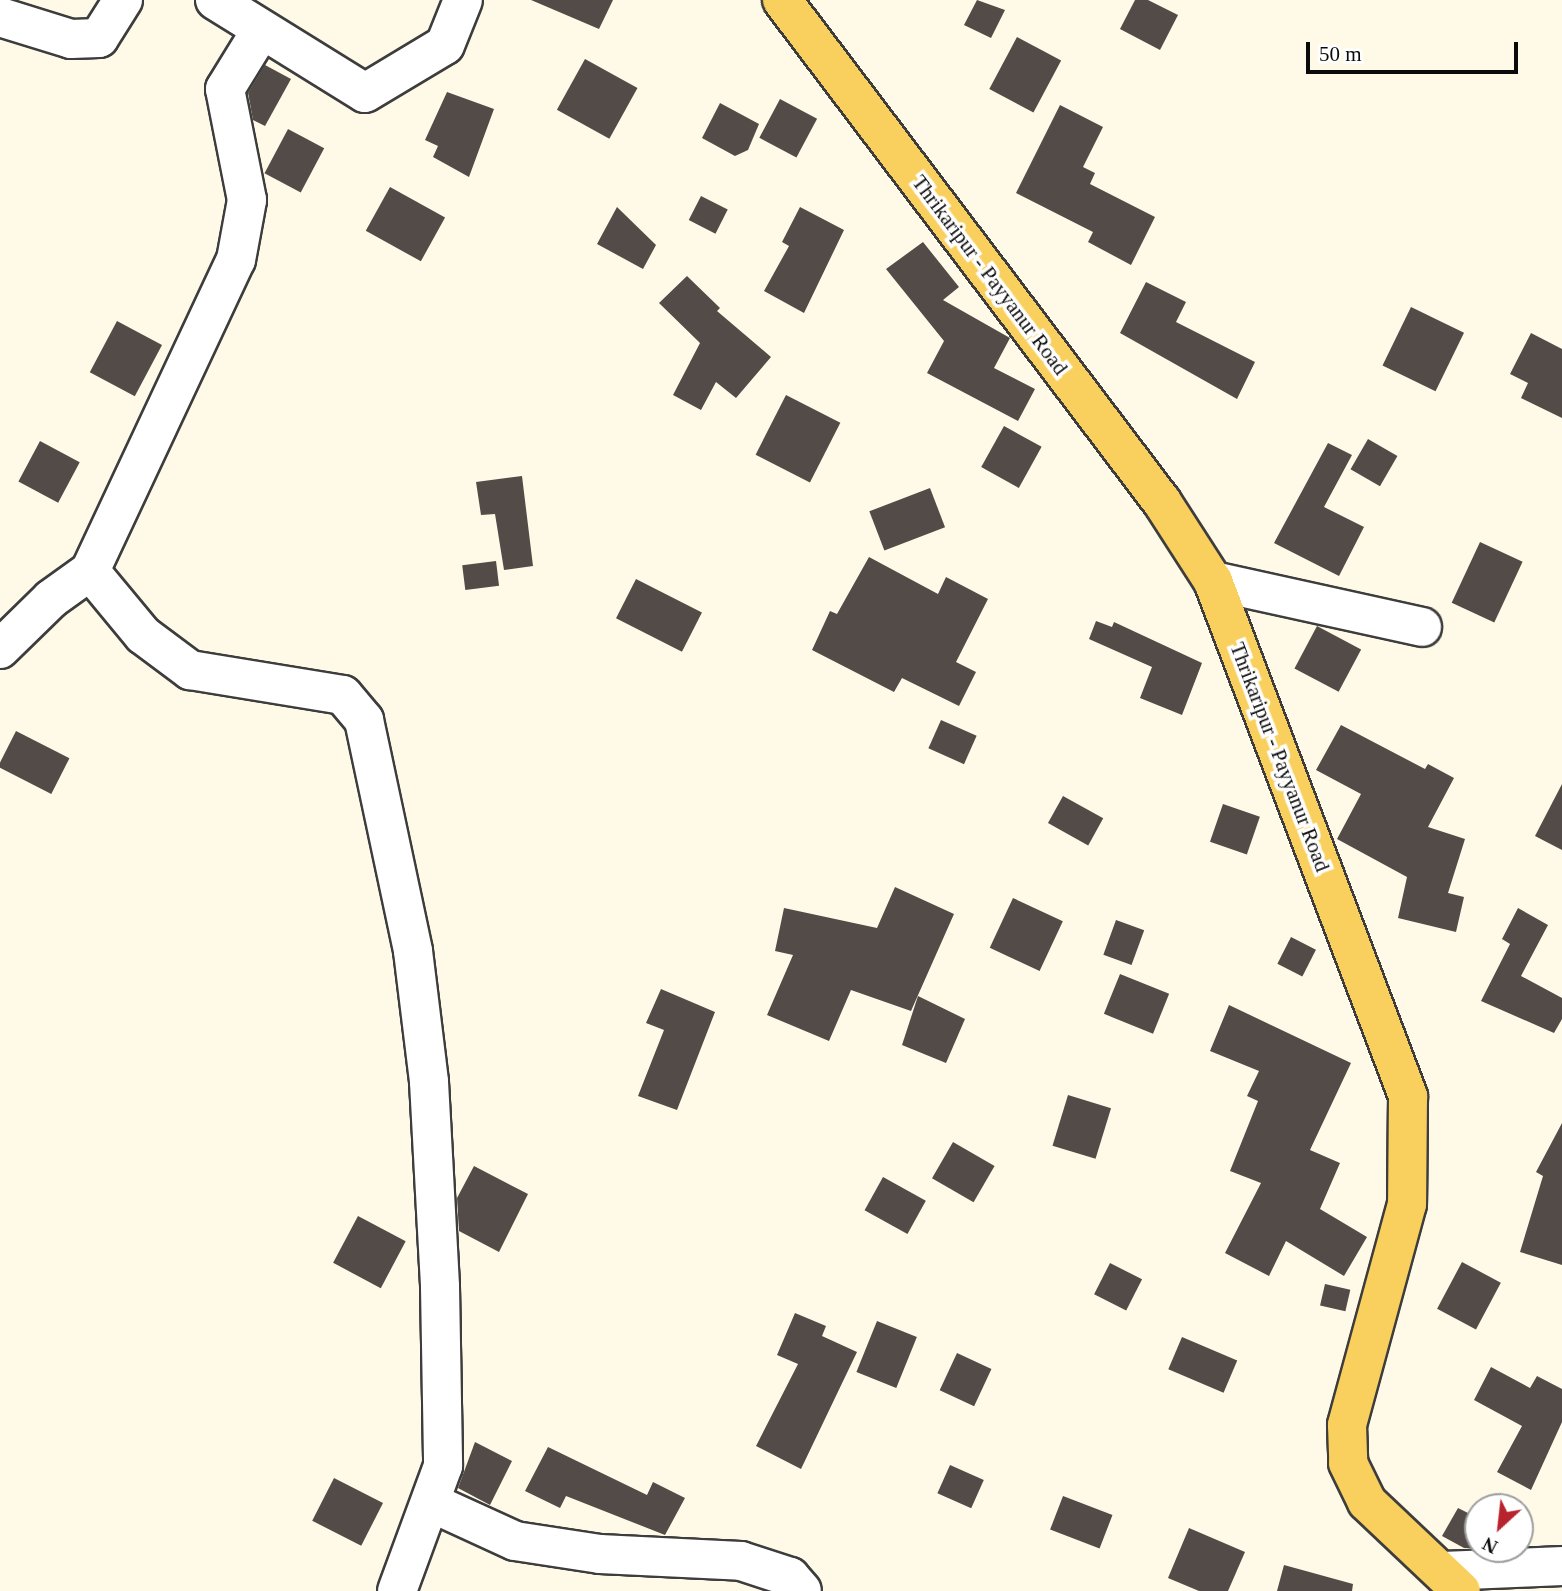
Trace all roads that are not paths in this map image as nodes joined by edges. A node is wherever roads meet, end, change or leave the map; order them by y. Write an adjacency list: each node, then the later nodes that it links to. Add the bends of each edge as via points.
1 (123, 0): 5 (street, via 99,38 71,39)
2 (215, 0): 6 (street)
3 (463, 0): 6 (street, via 446,45 365,93)
4 (782, 0): 8 (main road, Thrikaripur - Payyanur Road, via 1162,502)
5 (0, 17)
6 (260, 32): 7 (street, via 225,89 247,200 236,260)
7 (90, 571): 10 (street, via 51,599); 11 (street, via 143,635 190,670 343,695 364,720 413,951 429,1082 443,1433 443,1466)
8 (1213, 581): 9 (street); 13 (main road, Thrikaripur - Payyanur Road, via 1408,1096 1407,1204 1347,1424 1348,1463 1367,1502 1399,1538)
9 (1422, 627)
10 (0, 649)
11 (432, 1503): 14 (street); 15 (street, via 515,1541 600,1554 741,1561 790,1577)
12 (1562, 1566): 13 (street)
13 (1452, 1581)
14 (397, 1591)
15 (802, 1591)

